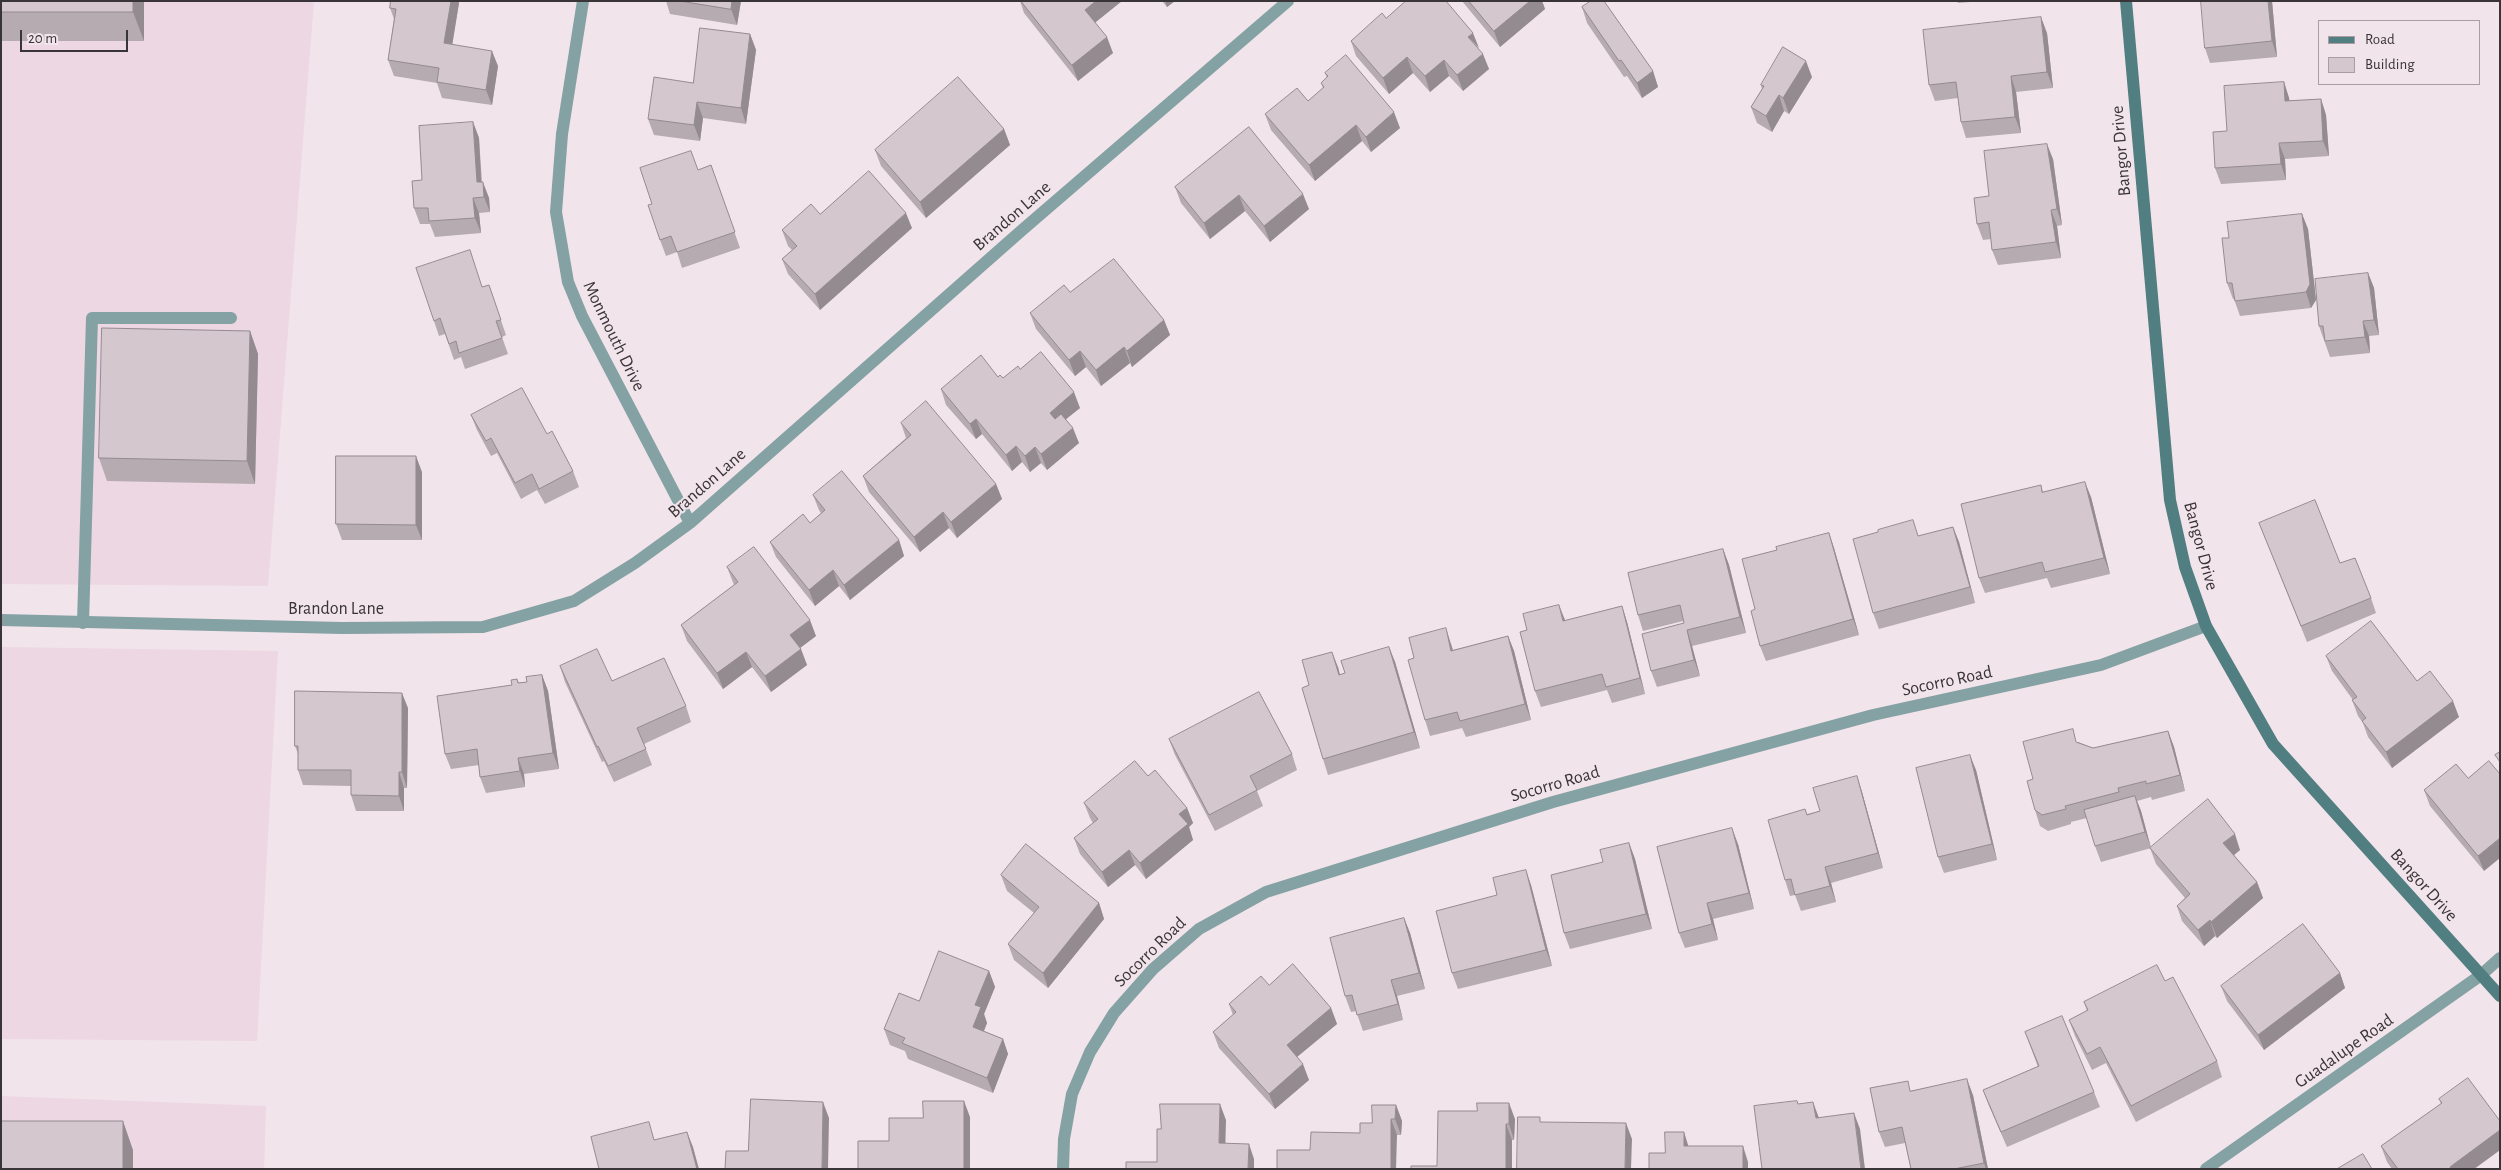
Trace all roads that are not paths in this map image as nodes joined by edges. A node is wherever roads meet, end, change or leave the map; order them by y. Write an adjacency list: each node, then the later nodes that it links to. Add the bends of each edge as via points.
1 (583, 1): 5 (street, Monmouth Drive, via 562,134 556,212 568,282 582,316)
2 (1288, 1): 5 (street, Brandon Lane)
3 (2126, 1): 8 (street, Bangor Drive, via 2170,500 2185,567)
4 (231, 318): 7 (street, via 92,318)
5 (690, 523): 7 (street, Brandon Lane, via 635,563 574,601 483,626 342,628)
6 (1, 620): 7 (street, Brandon Lane)
7 (83, 622)
8 (2206, 626): 10 (street, Bangor Drive, via 2273,744); 12 (street, Socorro Road, via 2101,665 1873,715 1572,796 1266,892 1199,929 1153,969 1114,1012 1090,1052 1072,1094 1064,1139)
9 (2500, 958): 10 (street, Guadalupe Road)
10 (2482, 975): 11 (street, Bangor Drive); 13 (street, Guadalupe Road)
11 (2500, 996)
12 (1063, 1169)
13 (2206, 1169)

